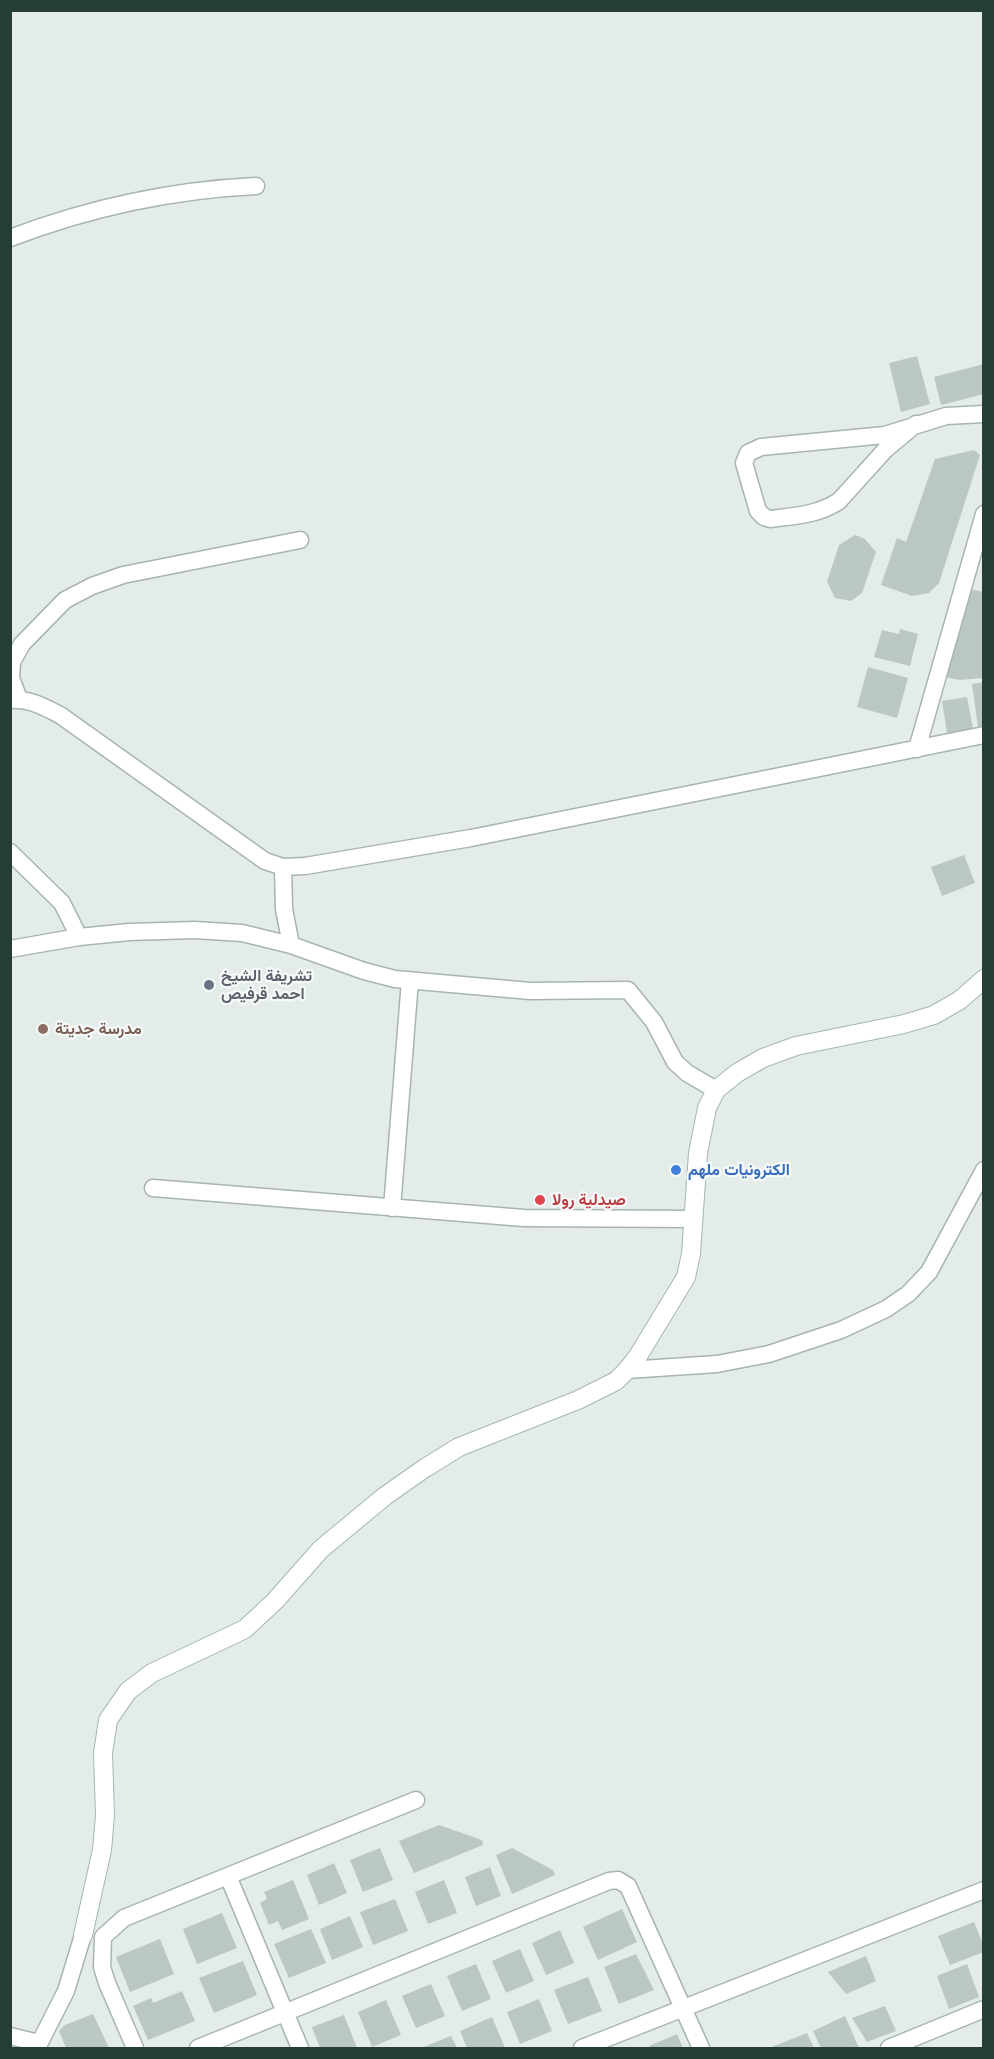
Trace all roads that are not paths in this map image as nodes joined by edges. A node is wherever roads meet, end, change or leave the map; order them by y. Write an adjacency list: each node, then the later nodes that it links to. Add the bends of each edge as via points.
1 (256, 186): 2 (street, via 211,188 143,199 52,222)
2 (10, 238)
3 (984, 414): 4 (street, via 946,416)
4 (916, 424): 4 (street, via 885,435 760,447 748,453 744,463 758,511 770,519 829,508)
5 (984, 514): 9 (street)
6 (300, 540): 7 (street, via 123,576 65,600 22,644 12,662)
7 (15, 700): 11 (street, via 36,703 60,715 265,861)
8 (984, 735): 9 (street)
9 (917, 748): 11 (street, via 471,838 304,867)
10 (10, 852): 12 (street, via 63,903)
11 (283, 867): 13 (street, via 284,909)
12 (78, 937): 13 (street, via 195,930 242,933); 14 (street)
13 (291, 945): 16 (street, via 364,971)
14 (10, 949)
15 (984, 979): 17 (street, via 960,1000 934,1015 796,1046 762,1058)
16 (410, 980): 17 (street, via 530,991 628,990 654,1022 675,1062); 20 (street)
17 (716, 1090): 21 (street, via 707,1108 698,1153)
18 (984, 1170): 22 (street, via 928,1272 908,1294 886,1309 841,1330 769,1354 717,1364)
19 (153, 1188): 20 (street)
20 (393, 1208): 21 (street, via 524,1218)
21 (694, 1219): 22 (street, via 686,1277)
22 (627, 1370): 26 (street, via 615,1381 578,1400 459,1447 424,1468 321,1549 275,1602 245,1629 152,1673 128,1691 108,1720 103,1753 102,1850)
23 (416, 1800): 24 (street)
24 (228, 1876): 29 (street); 33 (street, via 124,1918 103,1937 102,1967)
25 (984, 1890): 27 (street)
26 (84, 1935): 32 (street, via 66,1990)
27 (684, 2008): 29 (street, via 628,1886 618,1880); 36 (street); 37 (street)
28 (984, 2009): 31 (street)
29 (285, 2013): 34 (street); 35 (street)
30 (10, 2036): 32 (street)
31 (918, 2043): 38 (street)
32 (38, 2046)
33 (135, 2049)
34 (198, 2049)
35 (300, 2049)
36 (582, 2049)
37 (701, 2049)
38 (889, 2049)

